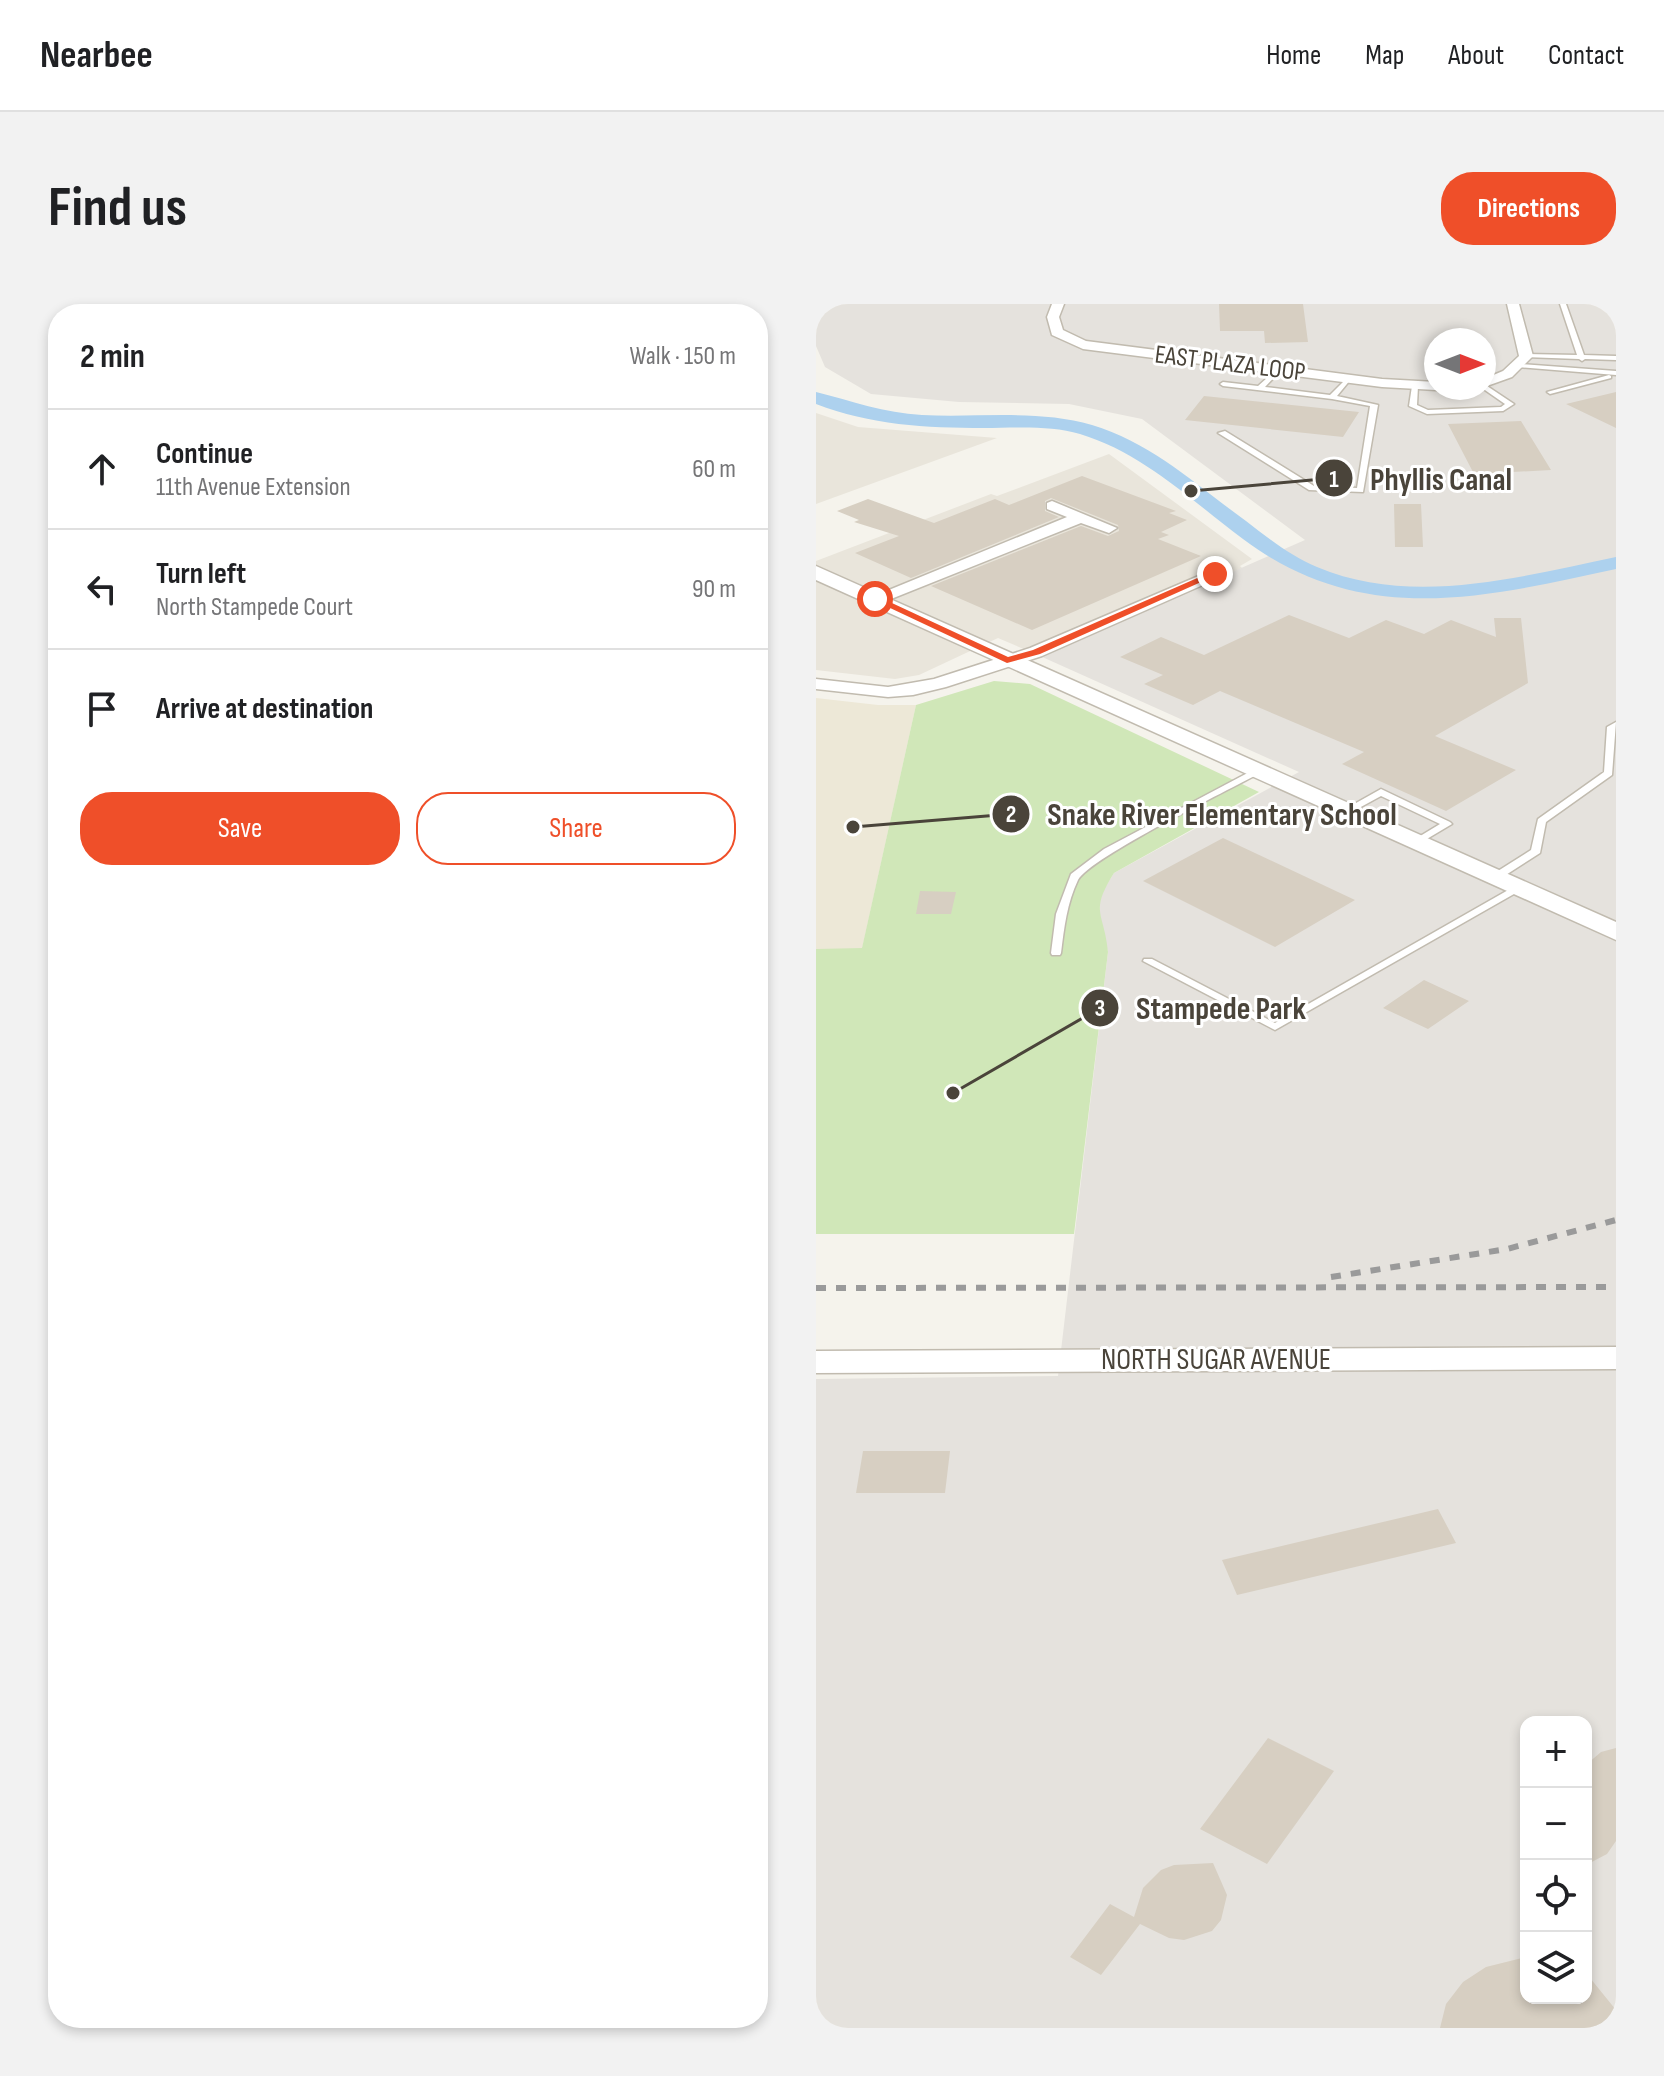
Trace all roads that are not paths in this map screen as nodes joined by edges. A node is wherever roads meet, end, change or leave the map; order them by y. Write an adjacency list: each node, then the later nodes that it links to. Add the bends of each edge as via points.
1 (1058, 304): 7 (street, EAST PLAZA LOOP, via 1053,317 1057,332 1083,345)
2 (1513, 304): 6 (street)
3 (1563, 304): 5 (lane)
4 (1616, 358): 5 (lane)
5 (1582, 359): 6 (lane)
6 (1523, 361): 8 (lane); 10 (street)
7 (1278, 370): 9 (street, EAST PLAZA LOOP); 14 (lane)
8 (1616, 374): 15 (lane)
9 (1348, 379): 12 (street, EAST PLAZA LOOP); 17 (lane)
10 (1496, 380)
11 (1223, 384): 14 (lane)
12 (1415, 386): 13 (street, EAST PLAZA LOOP); 16 (lane, via 1413,406 1427,412 1503,409 1510,404)
13 (1424, 386)
14 (1260, 388): 17 (lane)
15 (1550, 392)
16 (1496, 393)
17 (1332, 397): 18 (lane, via 1374,405 1360,490 1312,488)
18 (1222, 433)
19 (1052, 506): 20 (street)
20 (1081, 517): 21 (street); 24 (street)
21 (1109, 528)
22 (816, 572): 24 (street)
23 (1215, 574): 25 (street)
24 (875, 599): 25 (street)
25 (1007, 660): 26 (street, via 913,690); 28 (street)
26 (816, 684)
27 (1616, 725): 31 (lane, via 1609,773 1541,821 1536,851)
28 (1257, 771): 29 (street); 33 (lane, via 1108,851 1075,876 1061,914)
29 (1345, 812): 30 (street); 30 (lane, via 1381,792 1447,824)
30 (1415, 843): 31 (street)
31 (1506, 883): 32 (street); 34 (lane, via 1275,1027)
32 (1616, 932)
33 (1056, 953)
34 (1148, 961)
35 (1616, 1358): 36 (street, NORTH SUGAR AVENUE)
36 (816, 1362)

